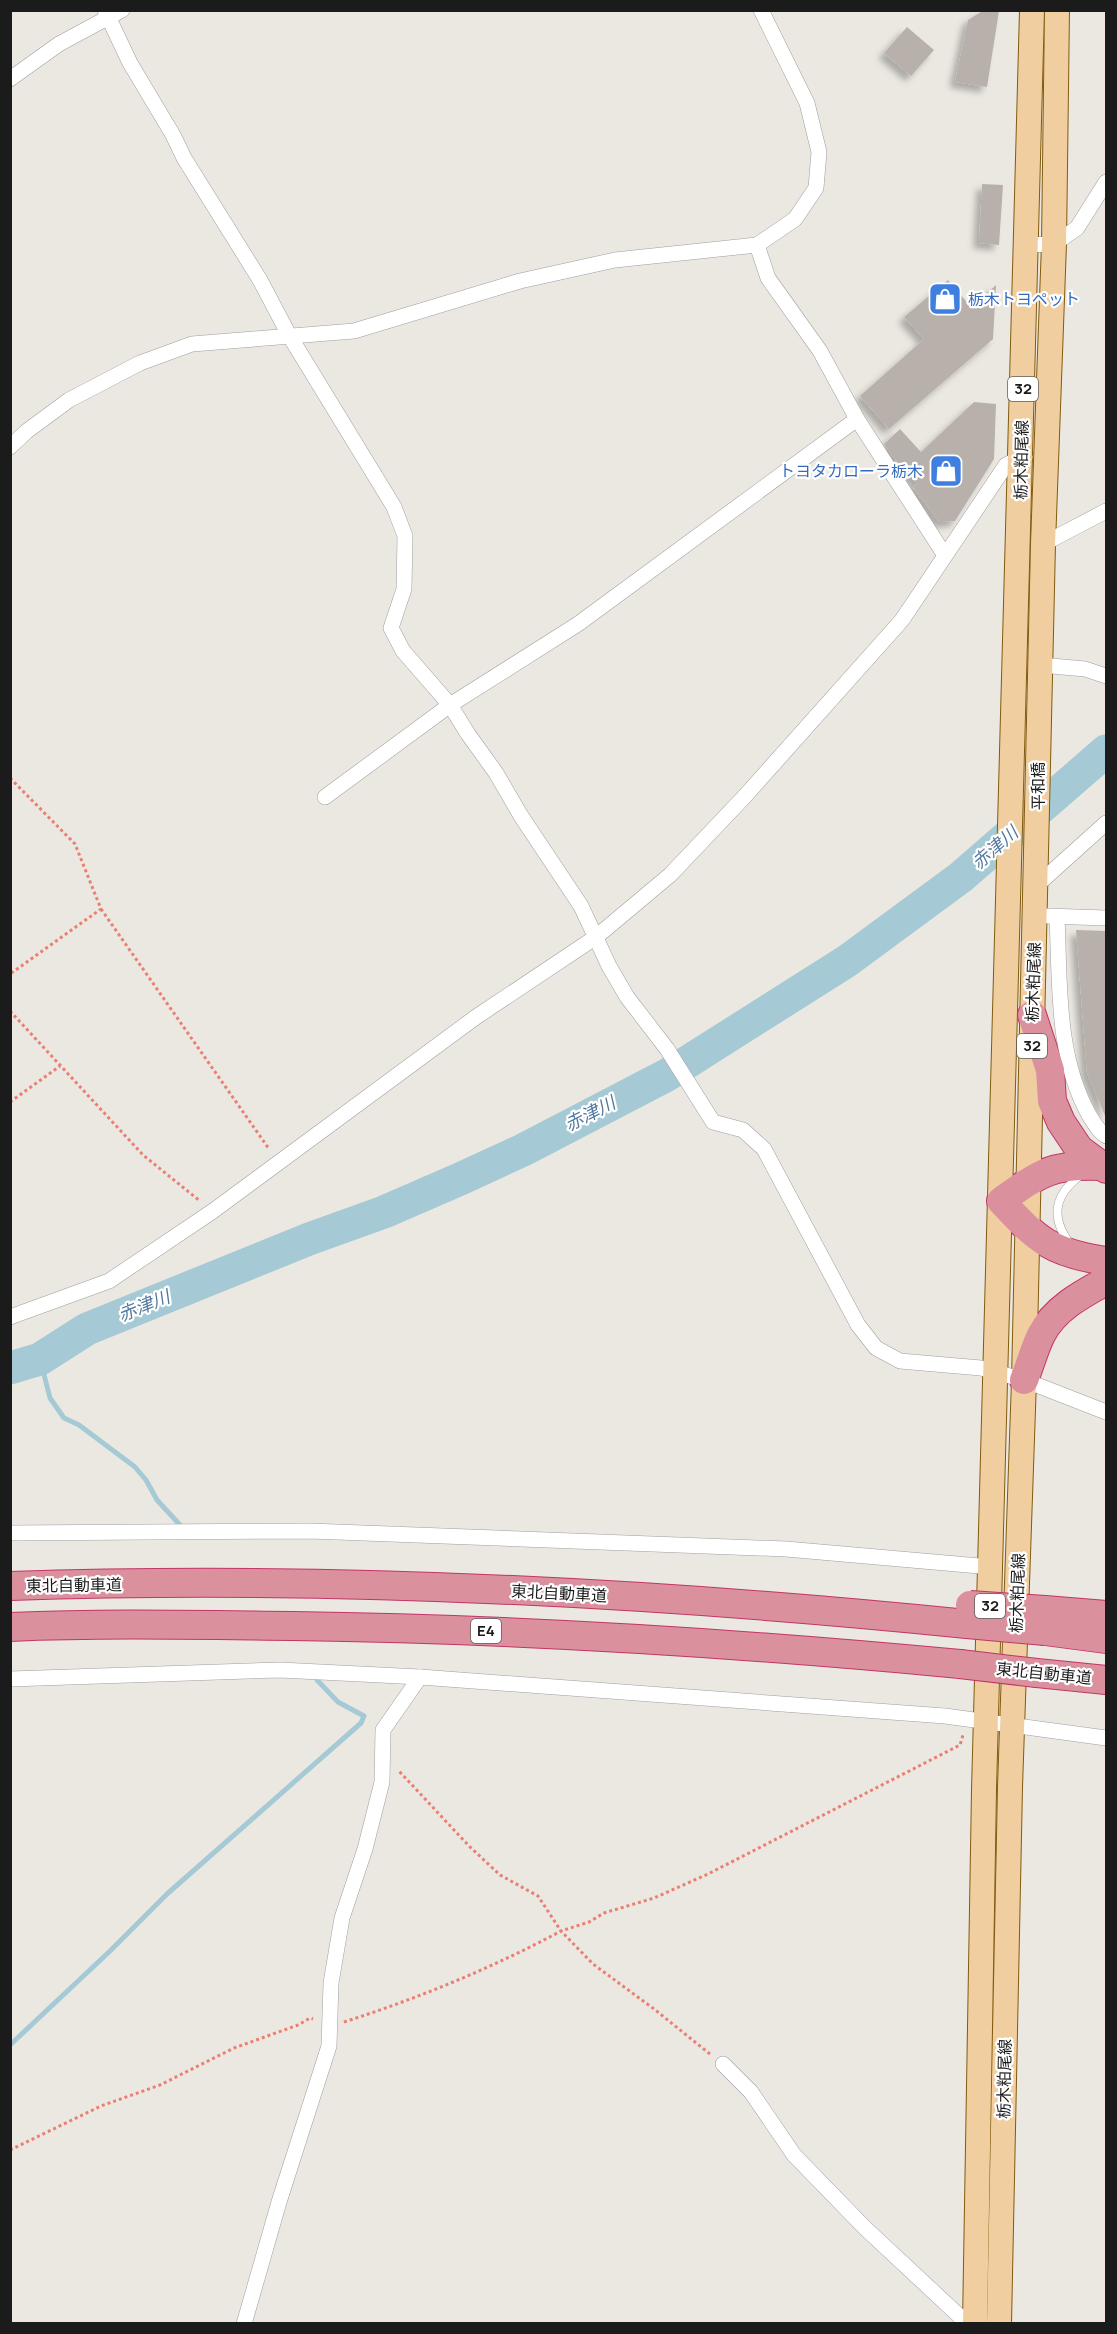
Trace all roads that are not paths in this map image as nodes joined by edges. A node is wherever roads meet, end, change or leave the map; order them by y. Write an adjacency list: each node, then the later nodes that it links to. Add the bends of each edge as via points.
1 (761, 10): 8 (street, via 807,102 819,152 816,188 795,219)
2 (1032, 10): 9 (main road, 栃木粕尾線 / 32)
3 (1057, 10): 7 (main road, 栃木粕尾線 / 32)
4 (112, 13): 5 (street); 10 (street, via 130,63)
5 (10, 79)
6 (1107, 182): 7 (street, via 1077,228)
7 (1054, 244): 9 (street); 14 (main road, 栃木粕尾線 / 32)
8 (757, 245): 10 (street, via 615,260 520,281 354,331); 11 (street, via 768,278 820,351)
9 (1026, 246): 13 (main road, 栃木粕尾線 / 32)
10 (289, 335): 12 (street, via 192,344 140,363 69,400); 20 (street, via 394,507 405,536 404,589 391,628 403,651)
11 (857, 419): 17 (street); 20 (street, via 578,624)
12 (10, 447)
13 (1021, 457): 14 (street); 17 (street, via 1006,465); 22 (main road, 栃木粕尾線 / 32)
14 (1046, 457): 16 (main road, 栃木粕尾線 / 32)
15 (1107, 511): 16 (street)
16 (1043, 544): 18 (main road, 栃木粕尾線 / 32)
17 (944, 554): 30 (street, via 902,620 744,796 670,875)
18 (1041, 665): 19 (street, via 1084,669); 21 (main road, 栃木粕尾線 / 32)
19 (1107, 676)
20 (450, 705): 23 (street); 30 (street, via 581,906)
21 (1038, 745): 25 (main road, 平和橋 / 32)
22 (1013, 766): 26 (main road, 平和橋 / 32)
23 (325, 796)
24 (1107, 823): 25 (street)
25 (1036, 875): 28 (main road, 栃木粕尾線 / 32)
26 (1008, 888): 27 (main road, 栃木粕尾線 / 32)
27 (1007, 914): 28 (street); 35 (main road, 栃木粕尾線 / 32)
28 (1046, 916): 29 (street); 31 (main road, 栃木粕尾線 / 32); 32 (street, via 1062,1026 1077,1093 1098,1131)
29 (1107, 918)
30 (596, 938): 38 (street, via 476,1017 213,1211 109,1281); 39 (street, via 627,998 668,1049 713,1122 743,1130 764,1149 833,1281 876,1348 900,1361)
31 (1032, 1015): 33 (highway, via 1050,1070 1052,1101 1061,1122 1078,1149); 34 (main road, 栃木粕尾線 / 32)
32 (1107, 1136)
33 (1104, 1168): 34 (highway, via 1074,1165 1045,1171); 37 (lane, via 1071,1182 1056,1211 1069,1243)
34 (1028, 1181): 35 (highway); 36 (main road, 栃木粕尾線 / 32)
35 (1001, 1201): 36 (highway); 39 (main road, 栃木粕尾線 / 32)
36 (1026, 1228): 37 (highway, via 1050,1246); 40 (main road, 栃木粕尾線 / 32)
37 (1102, 1267): 40 (highway, via 1041,1334)
38 (10, 1317)
39 (996, 1372): 40 (street); 43 (main road, 栃木粕尾線 / 32)
40 (1024, 1380): 41 (street); 53 (main road, 栃木粕尾線 / 32)
41 (1107, 1412)
42 (10, 1533): 43 (street, via 310,1531 786,1549)
43 (992, 1568): 52 (main road, 栃木粕尾線 / 32)
44 (10, 1586): 46 (highway, 東北自動車道, bridge, via 423,1587)
45 (1107, 1615): 46 (highway)
46 (1045, 1621): 48 (highway, 東北自動車道)
47 (10, 1627): 51 (highway, 東北自動車道 / E4, bridge, via 418,1628 638,1638 834,1652)
48 (1107, 1639)
49 (420, 1677): 50 (street, via 280,1670); 52 (street); 56 (street, via 383,1730 382,1782 342,1918 331,1983 330,2046)
50 (10, 1679)
51 (1107, 1680)
52 (977, 1721): 53 (street); 58 (main road, 栃木粕尾線 / 32)
53 (1012, 1725): 54 (street); 59 (main road, 栃木粕尾線 / 32)
54 (1107, 1738)
55 (723, 2064): 57 (street, via 751,2092 794,2155)
56 (244, 2324)
57 (968, 2324)
58 (975, 2324)
59 (999, 2324)

